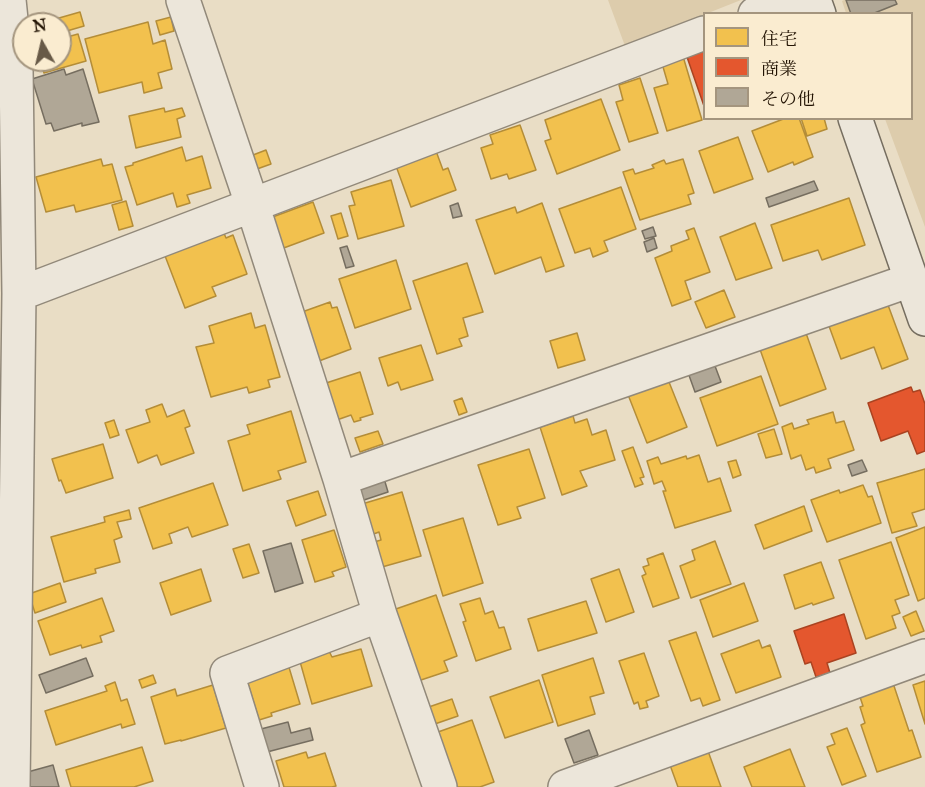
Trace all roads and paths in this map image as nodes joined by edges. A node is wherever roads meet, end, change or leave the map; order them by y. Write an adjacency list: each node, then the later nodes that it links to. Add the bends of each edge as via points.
1 (9, 0): 9 (street, via 16,69)
2 (183, 0): 7 (street)
3 (790, 0): 4 (street)
4 (760, 12)
5 (703, 34): 7 (street)
6 (856, 120): 8 (street)
7 (252, 204): 9 (street); 11 (street)
8 (910, 280): 10 (street); 11 (street)
9 (19, 294): 14 (street)
10 (925, 319)
11 (340, 479): 12 (street)
12 (380, 615): 15 (street, via 227,673); 16 (street)
13 (925, 656): 17 (street)
14 (13, 787)
15 (262, 787)
16 (440, 787)
17 (565, 787)

